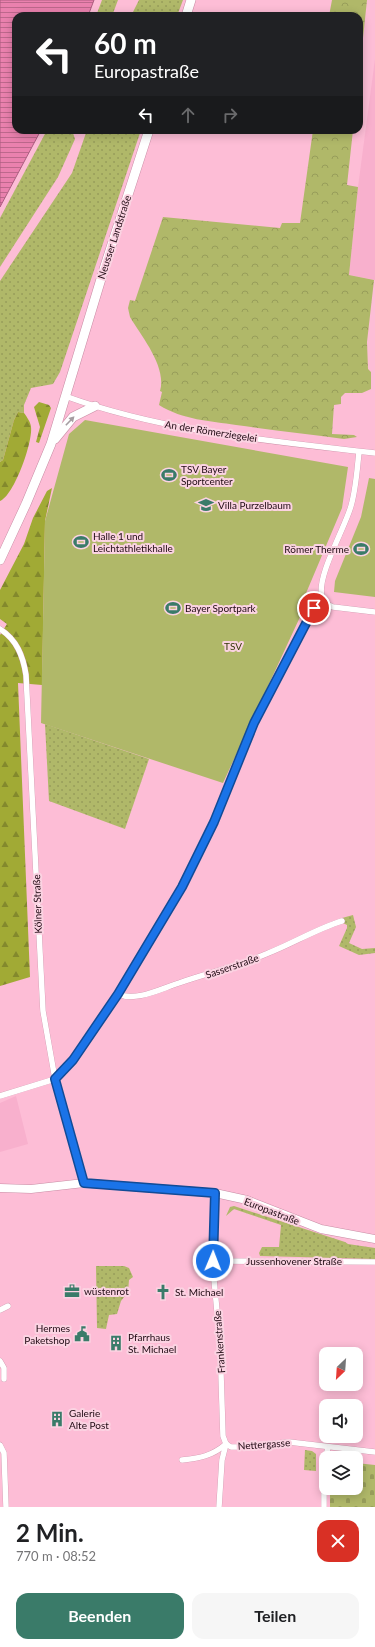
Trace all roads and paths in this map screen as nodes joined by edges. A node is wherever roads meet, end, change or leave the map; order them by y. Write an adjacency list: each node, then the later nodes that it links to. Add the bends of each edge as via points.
1 (191, 0): 2 (main road)
2 (187, 12)
3 (148, 134): 4 (main road, Neusser Landstraße)
4 (65, 396): 5 (street, An der Römerziegelei); 6 (main road, Neusser Landstraße)
5 (95, 406): 6 (main road, one-way to 5, via 73,417); 7 (street, An der Römerziegelei, via 196,431)
6 (51, 444): 9 (main road)
7 (359, 452): 8 (street, An der Römerziegelei); 10 (street, via 351,507 325,572 321,585)
8 (375, 453)
9 (0, 560)
10 (322, 597): 11 (street, via 326,604 332,607); 14 (street, via 310,614 254,723 214,822 182,887)
11 (375, 612)
12 (0, 629): 15 (street, Kölner Straße, via 18,648 26,675 40,974 43,1011)
13 (342, 921): 14 (street, Sasserstraße, via 267,954 207,975 138,996 126,998)
14 (118, 994): 15 (street, via 73,1060)
15 (55, 1079): 16 (street); 17 (street, Kölner Straße)
16 (0, 1096)
17 (84, 1183): 18 (main road, Europastraße, via 31,1189); 19 (main road, Europastraße)
18 (0, 1188)
19 (215, 1193): 20 (main road, Europastraße, via 247,1200 321,1229); 21 (street, Frankenstraße)
20 (375, 1239)
21 (213, 1261): 22 (street, Jussenhovener Straße); 27 (street, Frankenstraße, via 220,1343 223,1436)
22 (375, 1262)
23 (8, 1306): 24 (street)
24 (0, 1310)
25 (0, 1361): 26 (street, via 4,1368)
26 (4, 1379)
27 (226, 1444): 29 (street, Nettergasse, via 231,1447 242,1447 289,1442); 31 (street, Nettergasse, via 206,1457); 33 (street, via 222,1460)
28 (0, 1445): 32 (street, via 4,1453)
29 (328, 1447): 30 (street, Nettergasse); 34 (street, via 324,1467)
30 (375, 1452)
31 (182, 1460)
32 (6, 1507)
33 (219, 1507)
34 (324, 1507)

